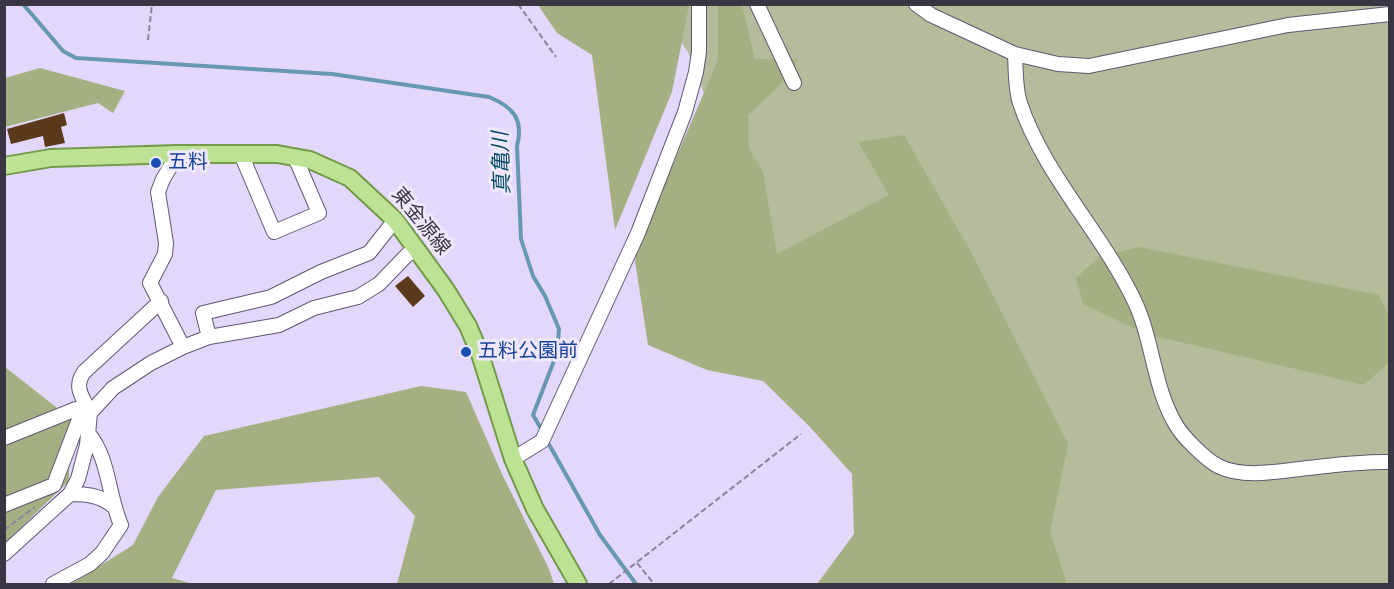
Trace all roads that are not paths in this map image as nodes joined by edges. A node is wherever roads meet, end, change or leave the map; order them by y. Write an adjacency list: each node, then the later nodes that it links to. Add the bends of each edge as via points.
1 (699, 4): 19 (street, via 699,52 692,91 638,233 542,441)
2 (757, 4): 6 (street)
3 (916, 4): 5 (street, via 931,15)
4 (1389, 14): 5 (street, via 1288,26 1089,66)
5 (1015, 54): 20 (street, via 1020,101 1034,138 1135,301 1165,400 1176,425 1193,446 1218,466 1250,472)
6 (794, 83)
7 (178, 154): 8 (main road, 東金源線); 10 (main road, 東金源線, via 51,159); 13 (street, via 158,192 166,243 165,254 150,284)
8 (241, 154): 9 (main road, 東金源線); 9 (street, via 274,232 319,213)
9 (295, 157): 11 (main road, 東金源線, via 350,178)
10 (4, 166)
11 (395, 220): 12 (main road, 東金源線); 14 (street, via 369,253 271,297 203,313)
12 (417, 249): 14 (street, via 379,284 358,297 314,308 279,325); 19 (main road, 東金源線, via 472,336)
13 (161, 301): 15 (street); 16 (street, via 78,381)
14 (209, 337): 15 (street)
15 (183, 347): 16 (street, via 113,388)
16 (90, 412): 17 (street); 18 (street, via 76,409); 22 (street, via 78,422 54,485)
17 (88, 433): 21 (street, via 78,479); 23 (street, via 101,451)
18 (4, 438)
19 (513, 459): 26 (main road, 東金源線, via 535,509)
20 (1389, 462)
21 (70, 494): 23 (street, via 91,495); 24 (street)
22 (4, 506)
23 (113, 506): 25 (street, via 121,525 102,553)
24 (4, 554)
25 (52, 585)
26 (578, 585)

